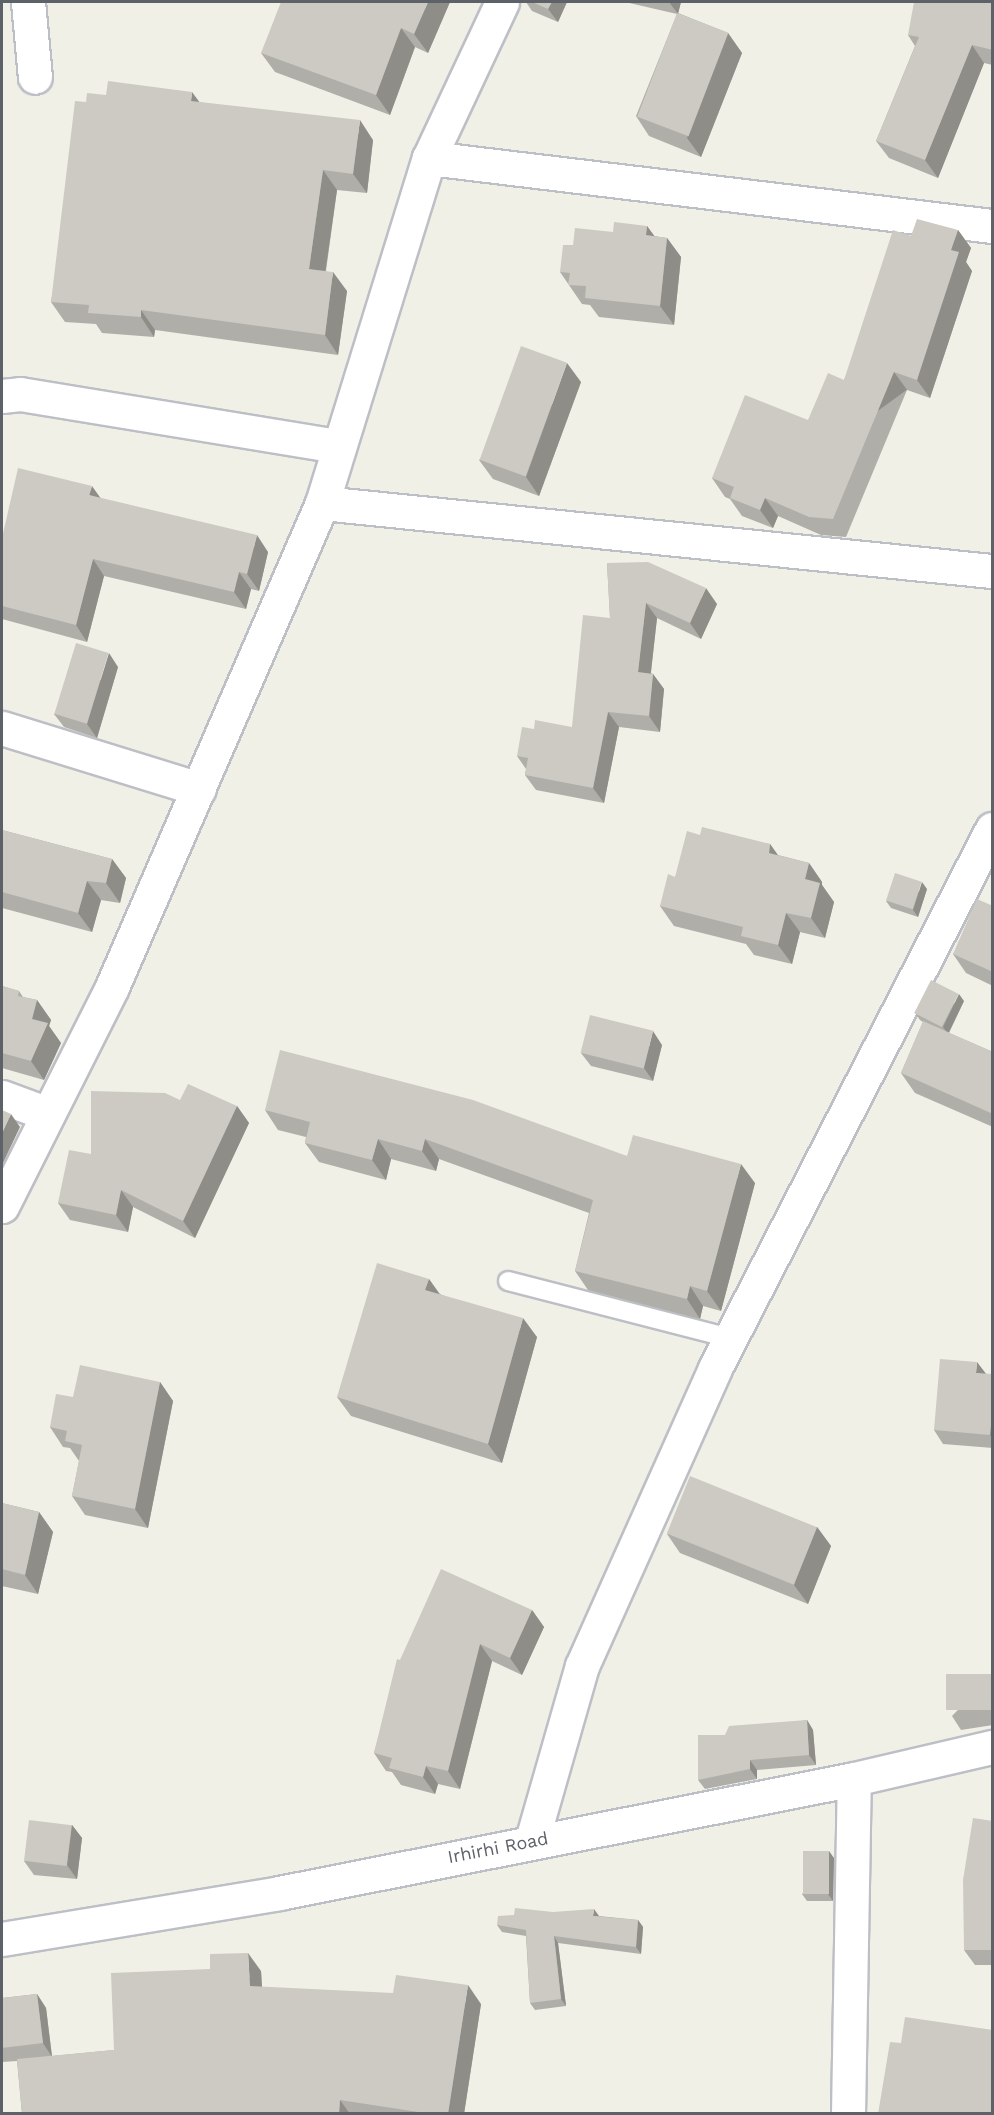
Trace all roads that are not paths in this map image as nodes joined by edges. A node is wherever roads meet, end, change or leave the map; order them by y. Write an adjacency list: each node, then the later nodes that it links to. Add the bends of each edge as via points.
1 (28, 2): 3 (street)
2 (502, 2): 4 (street)
3 (35, 76)
4 (429, 158): 5 (street); 7 (street)
5 (993, 226)
6 (2, 396): 7 (street, via 20,394)
7 (339, 446): 8 (street)
8 (322, 503): 9 (street); 11 (street)
9 (993, 571)
10 (2, 728): 11 (street)
11 (199, 789): 14 (street, via 112,987)
12 (993, 829): 17 (street)
13 (2, 1097): 14 (street)
14 (48, 1114): 15 (street)
15 (2, 1206)
16 (508, 1281): 17 (lane)
17 (730, 1338): 20 (street, via 582,1666)
18 (993, 1748): 19 (street, Irhirhi Road)
19 (854, 1779): 20 (street, Irhirhi Road); 22 (street)
20 (532, 1840): 21 (street, Irhirhi Road, via 279,1893)
21 (2, 1939)
22 (848, 2114)

